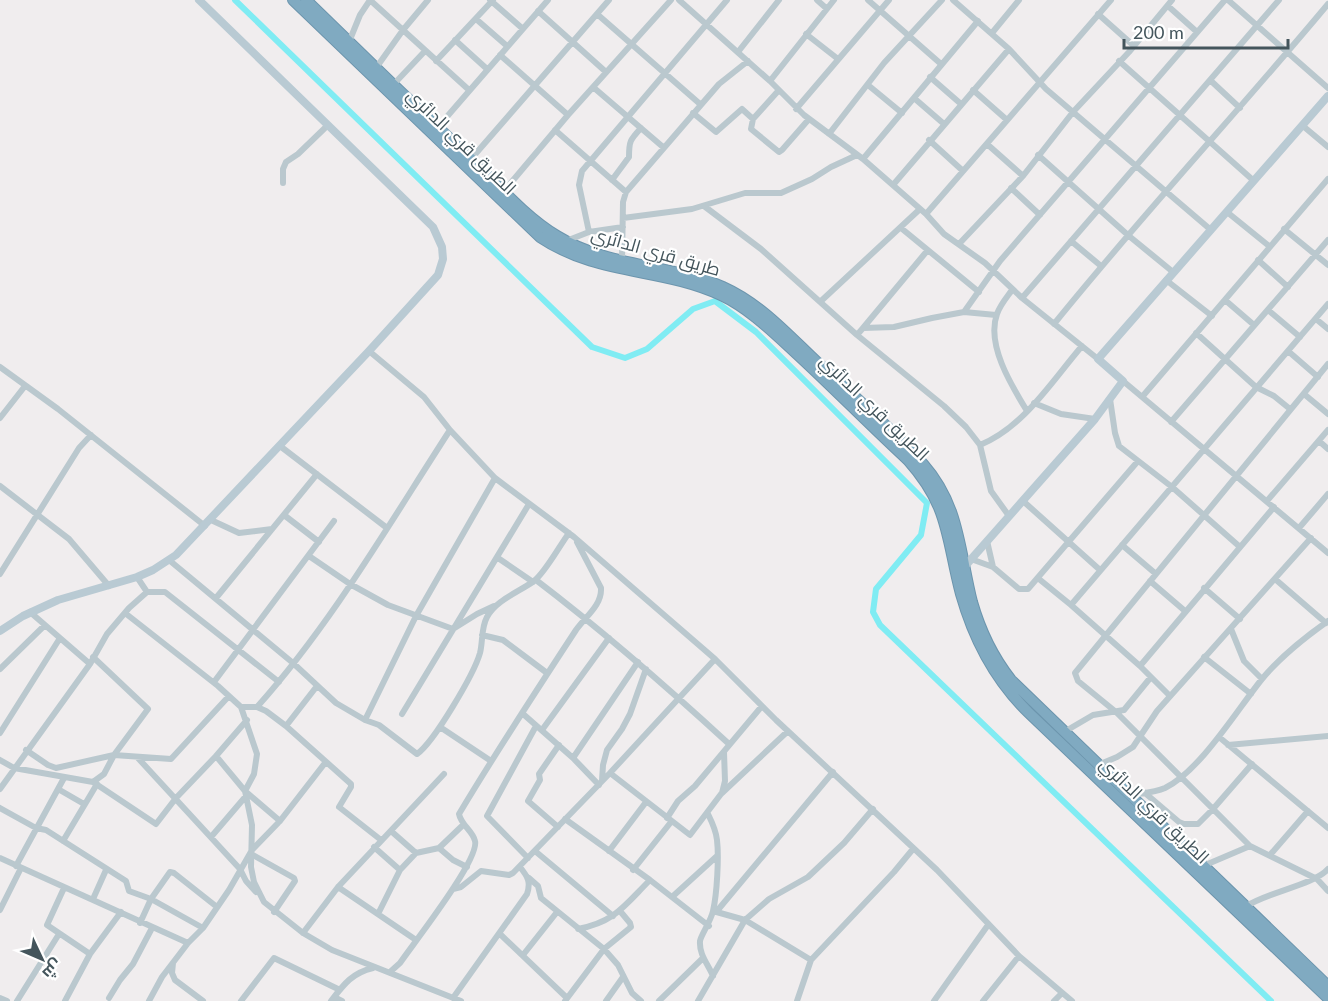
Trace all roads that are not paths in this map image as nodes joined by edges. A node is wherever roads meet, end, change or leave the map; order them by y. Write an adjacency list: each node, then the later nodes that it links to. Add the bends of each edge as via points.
1 (199, 0): 90 (street)
2 (293, 0): 412 (highway, الطريق قري الدائري, via 540,237 590,262 692,284 740,306 908,460 940,505 970,623 1000,682)
3 (429, 0): 36 (street)
4 (491, 0): 31 (street); 35 (street)
5 (548, 0): 26 (street)
6 (609, 0): 28 (street)
7 (671, 0): 44 (street)
8 (679, 0): 33 (street)
9 (727, 0): 33 (street)
10 (779, 0): 49 (street)
11 (818, 0): 24 (street)
12 (834, 0): 24 (street)
13 (868, 0): 25 (street)
14 (889, 0): 25 (street)
15 (942, 0): 40 (street)
16 (953, 0): 32 (street)
17 (1019, 0): 38 (street)
18 (1227, 0): 34 (street); 37 (street)
19 (1279, 0): 34 (street)
20 (1108, 1): 29 (street)
21 (311, 2): 42 (highway, طريق قري الدائري)
22 (1170, 3): 37 (street); 46 (street)
23 (1328, 4): 27 (street)
24 (826, 8): 39 (street)
25 (880, 10): 40 (street); 52 (street)
26 (538, 11): 35 (street); 43 (street)
27 (1322, 11): 30 (street); 50 (street)
28 (597, 14): 43 (street); 44 (street)
29 (1098, 14): 46 (street); 64 (street)
30 (1328, 17)
31 (476, 19): 41 (street); 45 (street)
32 (978, 21): 38 (street); 56 (street)
33 (707, 24): 49 (street); 60 (street)
34 (1257, 26): 50 (street); 62 (street)
35 (523, 28): 45 (street)
36 (403, 30): 42 (street, via 370,0); 48 (street); 57 (street)
37 (1197, 32): 69 (street)
38 (992, 33): 47 (street)
39 (806, 34): 52 (street); 63 (street)
40 (909, 36): 56 (street); 67 (street)
41 (456, 40): 53 (street); 58 (street)
42 (349, 42): 57 (highway, طريق قري الدائري)
43 (573, 42): 59 (street); 66 (street)
44 (632, 44): 59 (street); 60 (street)
45 (507, 46): 51 (street)
46 (1134, 46): 55 (street)
47 (1009, 49): 64 (street); 73 (street)
48 (425, 51): 53 (street); 65 (street)
49 (738, 52): 54 (street)
50 (1289, 52): 70 (street); 78 (street)
51 (500, 55): 58 (street); 66 (street)
52 (838, 59): 79 (street)
53 (436, 61): 71 (street)
54 (748, 61): 63 (street); 76 (street)
55 (1119, 61): 69 (street); 81 (street)
56 (941, 64): 61 (street)
57 (376, 68): 65 (highway, طريق قري الدائري)
58 (487, 69): 71 (street)
59 (606, 72): 68 (street)
60 (665, 73): 76 (street); 85 (street)
61 (930, 77): 75 (street); 77 (street)
62 (1210, 80): 78 (street); 84 (street)
63 (770, 81): 72 (street)
64 (1040, 82): 81 (street); 88 (street)
65 (393, 85): 92 (highway, طريق قري الدائري)
66 (536, 85): 83 (street); 104 (street)
67 (868, 85): 82 (street); 95 (street)
68 (593, 87): 83 (street); 85 (street)
69 (1148, 88): 84 (street); 96 (street)
70 (1328, 88)
71 (469, 90): 92 (street)
72 (779, 90): 79 (street); 86 (street)
73 (973, 90): 77 (street); 88 (street)
74 (1328, 96): 91 (street)
75 (914, 98): 82 (street); 89 (street)
76 (700, 104): 80 (street)
77 (961, 104): 89 (street)
78 (1240, 108): 98 (street)
79 (796, 109): 87 (street)
80 (693, 112): 86 (street, via 716,132 742,109); 100 (street)
81 (1073, 112): 96 (street); 102 (street)
82 (902, 113): 103 (street)
83 (568, 115): 94 (street)
84 (1180, 116): 98 (street); 106 (street)
85 (628, 117): 93 (street); 105 (street)
86 (753, 119): 87 (street, via 751,129 779,152)
87 (809, 119): 95 (street)
88 (1007, 120): 99 (street)
89 (944, 124): 97 (street)
90 (328, 125): 112 (street, via 286,162); 165 (street, via 433,228 442,247 438,275)
91 (1303, 126): 101 (street); 111 (street)
92 (438, 127): 104 (highway, طريق قري الدائري)
93 (641, 128): 100 (street); 110 (street, via 628,144 629,157)
94 (555, 130): 105 (street); 116 (street)
95 (829, 134): 103 (street)
96 (1104, 139): 106 (street); 113 (street)
97 (929, 140): 107 (street); 114 (street)
98 (1210, 142): 111 (street); 118 (street)
99 (987, 144): 107 (street); 108 (street)
100 (663, 147): 117 (street)
101 (1328, 147)
102 (1038, 155): 108 (street); 113 (street)
103 (860, 157): 114 (street); 119 (street, via 785,192 745,193)
104 (471, 159): 116 (highway, طريق قري الدائري)
105 (590, 160): 110 (street); 129 (street, via 579,185)
106 (1136, 165): 118 (street); 120 (street)
107 (963, 171): 121 (street)
108 (1023, 176): 115 (street)
109 (1328, 179): 127 (street)
110 (612, 180): 117 (street)
111 (1254, 181): 122 (street)
112 (283, 183)
113 (1068, 183): 120 (street); 123 (street)
114 (893, 185): 121 (street)
115 (1011, 189): 123 (street); 134 (street)
116 (504, 191): 132 (highway, طريق قري الدائري, via 543,227)
117 (626, 192): 124 (street)
118 (1167, 192): 128 (street); 130 (street)
119 (704, 206): 124 (street); 150 (street, via 761,249)
120 (1098, 209): 130 (street); 133 (street)
121 (923, 212): 126 (street); 134 (street)
122 (1227, 212): 128 (street); 135 (street)
123 (1040, 214): 142 (street)
124 (623, 218): 125 (street)
125 (623, 227): 129 (street); 139 (street)
126 (901, 228): 136 (street); 150 (street)
127 (1284, 229): 135 (street); 137 (street)
128 (1211, 230): 143 (street)
129 (589, 232): 132 (street)
130 (1129, 236): 141 (street); 143 (street)
131 (1328, 240): 137 (street)
132 (566, 241): 139 (highway, طريق قري الدائري)
133 (1071, 241): 141 (street); 148 (street)
134 (960, 244): 142 (street)
135 (1269, 246): 138 (street)
136 (927, 251): 147 (street); 159 (street)
137 (1316, 254): 140 (street); 145 (street)
138 (1258, 260): 145 (street); 149 (street)
139 (622, 261): 224 (highway, طريق قري الدائري, via 700,278 736,294 762,312 899,439 931,474 952,511)
140 (1328, 265)
141 (1101, 266): 157 (street)
142 (994, 271): 146 (street); 147 (street)
143 (1173, 272): 144 (street)
144 (1166, 280): 155 (street); 168 (street)
145 (1288, 287): 152 (street)
146 (1012, 290): 148 (street); 154 (street)
147 (979, 292): 153 (street)
148 (1022, 298): 157 (street)
149 (1226, 300): 155 (street); 158 (street)
150 (820, 302): 162 (street)
151 (1328, 304): 156 (street)
152 (1268, 310): 158 (street); 163 (street)
153 (964, 312): 154 (street); 159 (street, via 894,327)
154 (996, 315): 180 (street, via 998,354)
155 (1212, 316): 161 (street)
156 (1316, 319): 160 (street); 163 (street)
157 (1054, 324): 164 (street)
158 (1254, 325): 167 (street)
159 (863, 328): 162 (street)
160 (1328, 329)
161 (1196, 333): 167 (street); 176 (street)
162 (857, 334): 189 (street, via 944,406)
163 (1300, 337): 166 (street)
164 (1082, 346): 168 (street); 178 (street)
165 (369, 351): 185 (street, via 424,397); 190 (street)
166 (1288, 351): 171 (street); 174 (street)
167 (1225, 358): 174 (street); 184 (street)
168 (1098, 359): 172 (street)
169 (1328, 364): 171 (street)
170 (0, 367): 173 (street)
171 (1318, 377): 175 (street)
172 (1123, 381): 176 (street); 177 (street)
173 (25, 386): 182 (street); 187 (street)
174 (1256, 387): 179 (street); 192 (street)
175 (1304, 394): 179 (street); 181 (street)
176 (1142, 397): 184 (street)
177 (1110, 399): 183 (street); 193 (street, via 1119,446)
178 (1034, 403): 180 (street); 183 (street, via 1061,414)
179 (1290, 410): 195 (street)
180 (1026, 411): 189 (street, via 1006,432)
181 (1328, 414)
182 (0, 418)
183 (1095, 419): 200 (street)
184 (1171, 422): 192 (street)
185 (450, 430): 196 (street); 210 (street)
186 (1328, 430): 188 (street)
187 (91, 435): 204 (street); 209 (street)
188 (1319, 441): 191 (street); 201 (street)
189 (980, 445): 206 (street, via 991,491)
190 (280, 446): 194 (street); 209 (street)
191 (1328, 448)
192 (1204, 450): 195 (street); 198 (street)
193 (1138, 461): 198 (street); 217 (street)
194 (317, 474): 205 (street); 210 (street)
195 (1236, 476): 201 (street); 207 (street)
196 (495, 478): 202 (street); 244 (street)
197 (0, 486): 204 (street)
198 (1172, 487): 207 (street); 218 (street)
199 (1328, 494): 211 (street)
200 (1023, 501): 206 (street); 217 (street)
201 (1267, 501): 203 (street)
202 (529, 504): 213 (street); 222 (street)
203 (1274, 507): 211 (street); 219 (street)
204 (37, 513): 227 (street); 235 (street, via 69,538)
205 (284, 515): 212 (street); 216 (street)
206 (1009, 516): 215 (street)
207 (1203, 516): 219 (street); 228 (street)
208 (334, 520): 216 (street)
209 (208, 524): 212 (street, via 239,533); 223 (street)
210 (387, 528): 234 (street)
211 (1299, 528): 214 (street)
212 (272, 530): 238 (street)
213 (572, 535): 232 (street); 245 (street, via 601,588 602,596); 260 (street)
214 (1311, 538): 220 (street); 231 (street)
215 (987, 541): 224 (street); 225 (street)
216 (319, 542): 221 (street)
217 (1070, 543): 226 (street); 230 (street)
218 (1122, 545): 226 (street); 228 (street)
219 (1240, 547): 236 (street)
220 (1328, 553)
221 (309, 556): 234 (street); 251 (street)
222 (498, 558): 232 (street); 249 (street)
223 (169, 560): 229 (street); 238 (street)
224 (969, 562): 225 (street); 289 (highway, طريق قري الدائري, via 977,616 994,655 1011,680)
225 (993, 567): 230 (street, via 1024,590)
226 (1100, 570): 240 (street)
227 (0, 574)
228 (1156, 574): 233 (street)
229 (137, 577): 235 (street); 237 (street)
230 (1039, 579): 240 (street)
231 (1275, 579): 246 (street); 247 (street)
232 (534, 581): 239 (street); 245 (street)
233 (1150, 581): 241 (street); 254 (street)
234 (350, 584): 244 (street); 262 (street)
235 (109, 587): 242 (street, via 63,598)
236 (1204, 588): 241 (street); 246 (street)
237 (147, 592): 243 (street); 257 (street, via 165,592)
238 (216, 598): 251 (street)
239 (502, 602): 249 (street); 253 (street, via 486,618)
240 (1071, 605): 254 (street)
241 (1185, 611): 264 (street)
242 (30, 612): 248 (street); 252 (street)
243 (124, 613): 258 (street); 270 (street)
244 (416, 616): 249 (street); 284 (street)
245 (585, 617): 256 (street); 267 (street)
246 (1240, 619): 250 (street)
247 (1327, 622): 269 (street, via 1289,651)
248 (45, 625): 255 (street); 265 (street)
249 (453, 629): 282 (street)
250 (1231, 629): 259 (street); 269 (street, via 1244,661)
251 (253, 630): 257 (street); 262 (street)
252 (0, 631)
253 (482, 635): 267 (street, via 503,640); 286 (street, via 480,654 471,675)
254 (1106, 635): 264 (street); 280 (street, via 1075,676)
255 (60, 638): 263 (street); 290 (street)
256 (609, 638): 261 (street); 287 (street)
257 (238, 650): 270 (street); 271 (street)
258 (93, 657): 263 (street); 299 (street, via 148,709)
259 (1204, 657): 273 (street); 275 (street)
260 (715, 659): 276 (street); 277 (street)
261 (638, 662): 266 (street); 302 (street)
262 (293, 663): 271 (street); 272 (street)
263 (90, 664): 297 (street)
264 (1140, 666): 268 (street)
265 (0, 669)
266 (646, 669): 276 (street); 315 (street, via 630,714 607,750)
267 (547, 673): 281 (street)
268 (1151, 677): 275 (street); 280 (street, via 1128,706)
269 (1262, 679): 273 (street)
270 (214, 682): 274 (street)
271 (279, 682): 279 (street)
272 (317, 686): 284 (street); 285 (street)
273 (1251, 694): 293 (street)
274 (230, 696): 278 (street); 301 (street, via 171,759)
275 (1170, 696): 292 (street)
276 (680, 699): 294 (street); 310 (street)
277 (762, 706): 288 (street); 294 (street)
278 (241, 707): 279 (street); 283 (street)
279 (256, 707): 285 (street)
280 (1116, 712): 289 (street, via 1093,715); 292 (street)
281 (522, 713): 287 (street); 304 (street)
282 (402, 714)
283 (247, 720): 300 (street); 318 (street, via 257,754)
284 (365, 720): 286 (street, via 380,725 417,754)
285 (286, 726): 305 (street)
286 (440, 727): 304 (street)
287 (539, 728): 295 (street); 352 (street, via 487,816)
288 (788, 731): 309 (street); 320 (street)
289 (1064, 732): 307 (highway, طريق قري الدائري)
290 (0, 733)
291 (1328, 736): 296 (street)
292 (1140, 737): 307 (street, via 1128,751); 312 (street)
293 (1219, 737): 296 (street); 312 (street)
294 (729, 744): 298 (street)
295 (559, 745): 302 (street); 334 (street, via 539,774 540,780 528,801)
296 (1228, 745): 306 (street)
297 (26, 750): 299 (street, via 56,768); 308 (street)
298 (724, 752): 320 (street); 332 (street, via 678,801)
299 (114, 754): 301 (street); 314 (street)
300 (216, 756): 318 (street); 322 (street)
301 (136, 757): 322 (street)
302 (573, 758): 315 (street)
303 (0, 760): 308 (street)
304 (491, 761): 333 (street, via 459,814)
305 (325, 763): 331 (street); 339 (street, via 352,785 339,807)
306 (1252, 764): 327 (street); 328 (street)
307 (1097, 765): 321 (highway, طريق قري الدائري)
308 (14, 768): 313 (street); 316 (street)
309 (833, 772): 326 (street); 377 (street)
310 (610, 773): 315 (street); 323 (street)
311 (444, 774): 337 (street)
312 (1182, 777): 319 (street, via 1164,789); 327 (street)
313 (64, 778): 314 (street); 317 (street)
314 (95, 783): 322 (street, via 155,824); 324 (street)
315 (600, 783): 330 (street)
316 (0, 789)
317 (58, 789): 324 (street); 335 (street)
318 (246, 793): 331 (street); 338 (street); 347 (street)
319 (1145, 793): 321 (street); 327 (street, via 1184,824 1198,824)
320 (722, 794): 329 (street)
321 (1129, 795): 353 (highway, طريق قري الدائري)
322 (176, 798): 338 (street)
323 (646, 802): 332 (street); 346 (street)
324 (84, 804): 340 (street)
325 (0, 808): 335 (street)
326 (873, 809): 344 (street); 383 (street, via 808,877 770,899)
327 (1213, 809): 341 (street)
328 (1308, 811): 336 (street); 349 (street)
329 (708, 814): 332 (street, via 690,835); 350 (street, via 715,830)
330 (565, 819): 334 (street); 346 (street)
331 (280, 820): 347 (street)
332 (669, 820): 361 (street)
333 (463, 825): 343 (street); 355 (street, via 476,845)
334 (558, 827): 345 (street)
335 (36, 828): 340 (street); 354 (street)
336 (1328, 828)
337 (392, 831): 339 (street); 348 (street)
338 (211, 837): 357 (street)
339 (381, 840): 342 (street)
340 (63, 841): 359 (street)
341 (1250, 846): 349 (street); 353 (street)
342 (374, 847): 360 (street); 365 (street)
343 (439, 848): 348 (street); 355 (street)
344 (913, 849): 385 (street); 400 (street)
345 (535, 851): 352 (street); 382 (street)
346 (609, 851): 361 (street)
347 (252, 852): 357 (street); 369 (street, via 251,867); 379 (street, via 294,878)
348 (416, 853): 360 (street)
349 (1270, 855): 363 (street)
350 (717, 856): 370 (street); 377 (street)
351 (0, 858): 354 (street)
352 (528, 858): 356 (street)
353 (1203, 866): 374 (highway, طريق قري الدائري)
354 (19, 867): 366 (street); 375 (street)
355 (467, 867): 367 (street)
356 (520, 867): 362 (street); 367 (street, via 509,875 481,871)
357 (240, 869): 369 (street); 373 (street)
358 (1328, 869): 363 (street)
359 (106, 870): 371 (street); 372 (street, via 126,881 129,891)
360 (400, 870): 381 (street)
361 (633, 870): 364 (street)
362 (528, 878): 380 (street, via 538,886 541,898); 392 (street, via 527,894)
363 (1317, 879): 368 (street); 374 (street, via 1268,894)
364 (650, 880): 370 (street); 376 (street)
365 (338, 887): 381 (street); 390 (street)
366 (64, 888): 371 (street); 391 (street, via 47,924)
367 (453, 889): 393 (street)
368 (1328, 891)
369 (259, 894): 379 (street)
370 (672, 897): 386 (street)
371 (93, 899): 378 (street)
372 (151, 899): 373 (street, via 170,872); 384 (street); 388 (street)
373 (217, 907): 388 (street)
374 (1245, 907): 406 (highway, طريق قري الدائري)
375 (0, 910)
376 (620, 911): 382 (street); 395 (street, via 631,927)
377 (715, 911): 383 (street); 386 (street)
378 (121, 912): 384 (street); 396 (street)
379 (274, 912): 390 (street)
380 (557, 912): 389 (street); 397 (street)
381 (378, 914): 393 (street)
382 (613, 916): 389 (street)
383 (746, 920): 400 (street); 404 (street)
384 (140, 922): 387 (street)
385 (988, 925): 398 (street); 416 (street)
386 (709, 926): 399 (street, via 700,941)
387 (152, 928): 394 (street); 411 (street)
388 (203, 928): 394 (street)
389 (578, 929): 395 (street)
390 (303, 933): 402 (street)
391 (59, 934): 396 (street); 418 (street)
392 (500, 934): 397 (street); 414 (street)
393 (416, 940): 403 (street)
394 (188, 943): 401 (street)
395 (604, 949): 405 (street); 415 (street)
396 (90, 954): 419 (street)
397 (523, 955): 415 (street)
398 (1019, 956): 408 (street); 431 (street)
399 (702, 958): 404 (street); 428 (street)
400 (811, 960): 430 (street)
401 (174, 961): 409 (street, via 172,977); 420 (street)
402 (374, 968): 403 (street); 407 (street, via 358,972)
403 (390, 972): 414 (street)
404 (713, 976): 429 (street)
405 (623, 977): 426 (street); 427 (street)
406 (1328, 986)
407 (340, 990): 413 (street); 423 (street, via 274,958)
408 (1062, 993): 432 (street); 433 (street)
409 (193, 994): 421 (street); 422 (street)
410 (0, 998): 417 (street)
411 (109, 998)
412 (1328, 998)
413 (332, 999): 424 (street)
414 (448, 999): 425 (street)
415 (566, 1000)
416 (937, 1000)
417 (7, 1001)
418 (17, 1001)
419 (65, 1001)
420 (149, 1001)
421 (190, 1001)
422 (203, 1001)
423 (242, 1001)
424 (342, 1001)
425 (461, 1001)
426 (606, 1001)
427 (641, 1001)
428 (659, 1001)
429 (699, 1001)
430 (797, 1001)
431 (983, 1001)
432 (1054, 1001)
433 (1072, 1001)

